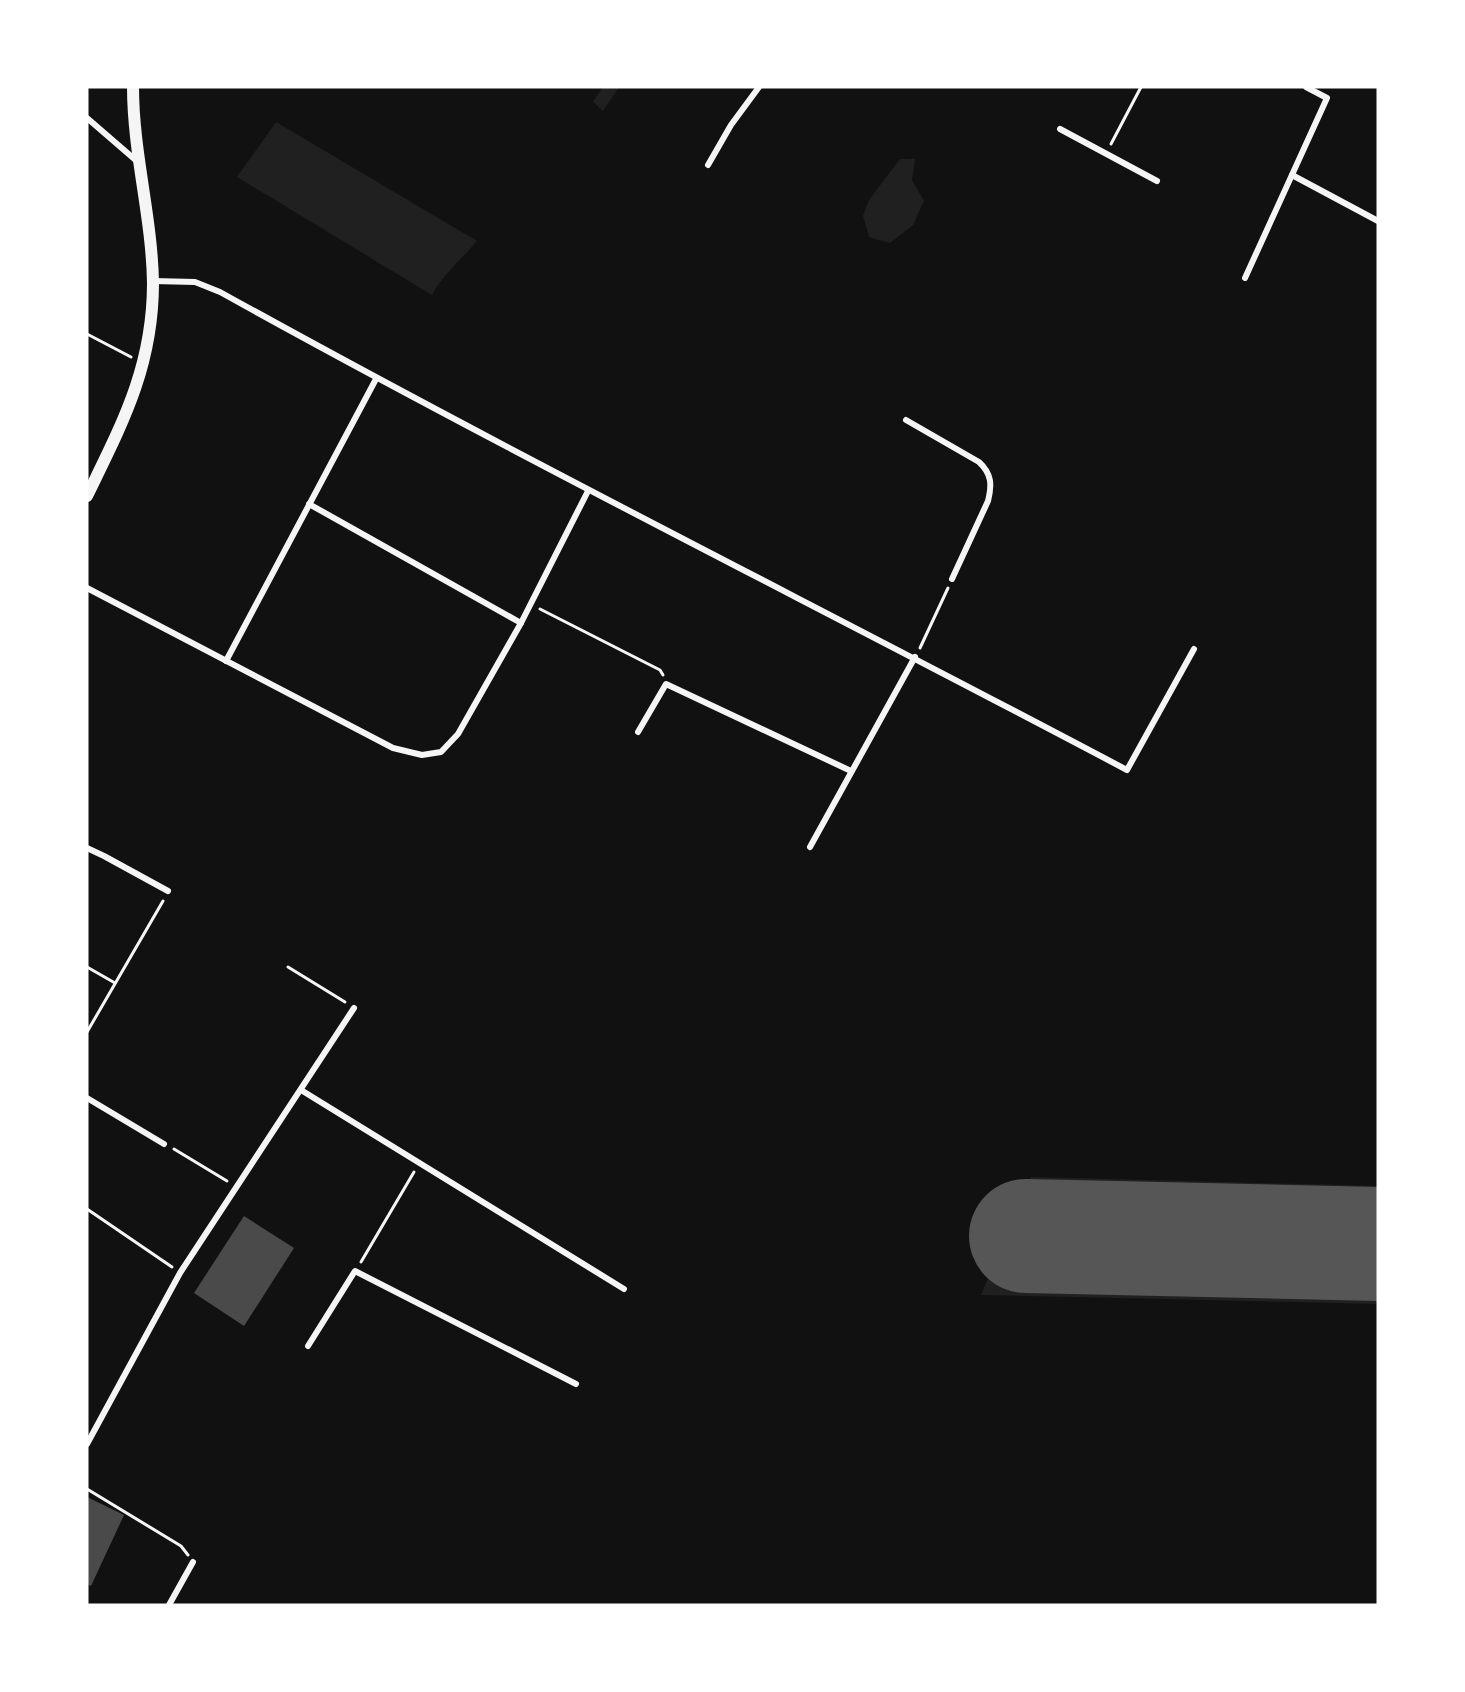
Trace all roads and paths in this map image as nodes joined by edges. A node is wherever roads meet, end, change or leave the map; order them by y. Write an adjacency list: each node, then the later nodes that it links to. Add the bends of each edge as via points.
1 (133, 87): 8 (main road)
2 (759, 87): 9 (street)
3 (1141, 87): 7 (path)
4 (1306, 87): 10 (street, via 1327,98)
5 (87, 118): 8 (street)
6 (1060, 129): 7 (street)
7 (1106, 154): 11 (street)
8 (139, 163): 14 (main road)
9 (708, 165)
10 (1292, 175): 12 (street); 13 (street)
11 (1157, 182)
12 (1378, 221)
13 (1245, 278)
14 (153, 281): 16 (main road); 17 (street, via 195,282 220,292)
15 (87, 334): 16 (path)
16 (143, 363): 20 (main road, via 130,407)
17 (376, 379): 19 (street); 21 (street)
18 (906, 420): 22 (street, via 980,462 991,480 988,501)
19 (588, 490): 24 (street); 27 (street)
20 (87, 496)
21 (309, 504): 25 (street); 28 (street)
22 (952, 579): 27 (path)
23 (87, 588): 28 (street)
24 (531, 604): 25 (street); 29 (path, via 660,670)
25 (521, 623): 28 (street, via 458,734 441,752 422,755 393,748)
26 (1194, 649): 27 (street, via 1127,770)
27 (915, 657): 31 (street)
28 (226, 660)
29 (666, 684): 30 (street); 31 (street)
30 (638, 732)
31 (851, 771): 32 (street)
32 (810, 847)
33 (87, 849): 34 (street)
34 (168, 891): 37 (path)
35 (87, 967): 37 (path)
36 (288, 967): 38 (path)
37 (115, 983): 39 (path)
38 (354, 1008): 40 (street)
39 (87, 1032)
40 (301, 1090): 43 (street); 44 (street)
41 (87, 1098): 42 (street)
42 (164, 1144): 44 (path)
43 (419, 1162): 46 (path); 48 (street)
44 (238, 1188): 47 (street)
45 (87, 1209): 47 (path)
46 (355, 1271): 49 (street); 50 (street)
47 (180, 1273): 51 (street)
48 (624, 1289)
49 (308, 1346)
50 (576, 1383)
51 (87, 1444)
52 (87, 1489): 53 (path, via 181,1546)
53 (193, 1562): 54 (street)
54 (169, 1605)

